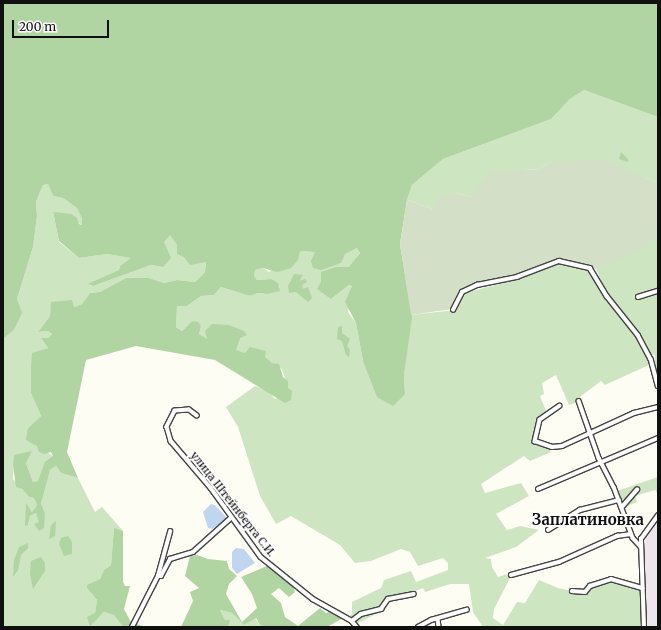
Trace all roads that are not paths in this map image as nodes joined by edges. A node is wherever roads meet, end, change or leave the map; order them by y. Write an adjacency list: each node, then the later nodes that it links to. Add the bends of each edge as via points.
1 (658, 291): 2 (street)
2 (638, 297)
3 (454, 310): 4 (street, via 462,292 477,285 517,277 559,261 590,268 607,296 638,335 651,359)
4 (658, 386)
5 (579, 401): 9 (street)
6 (560, 406): 9 (street, via 540,420 535,441 552,447 562,446)
7 (658, 407): 9 (street, via 634,413)
8 (197, 416): 16 (street, улица Штейнберга С.И., via 189,410 174,411 167,427 171,441)
9 (589, 433): 11 (street)
10 (658, 438): 11 (street)
11 (601, 462): 12 (street); 14 (street)
12 (538, 489)
13 (637, 490): 15 (street)
14 (619, 500): 15 (street); 18 (street, via 580,510)
15 (622, 507): 20 (street)
16 (231, 518): 23 (street, via 193,552 170,559); 29 (street, улица Штейнберга С.И., via 270,565 313,599)
17 (658, 518): 21 (street, via 643,535)
18 (548, 530)
19 (170, 532): 23 (street)
20 (631, 534): 21 (street); 22 (street, via 617,536 559,562)
21 (641, 547): 24 (street)
22 (511, 575)
23 (158, 576): 30 (street)
24 (643, 588): 25 (street, via 611,579 590,586 584,592); 34 (street)
25 (572, 592)
26 (414, 594): 29 (street, via 388,599 381,609 361,614)
27 (467, 610): 28 (street)
28 (438, 619): 32 (street); 33 (street)
29 (352, 621): 31 (street)
30 (132, 627)
31 (357, 627)
32 (418, 627)
33 (439, 627)
34 (644, 627)

